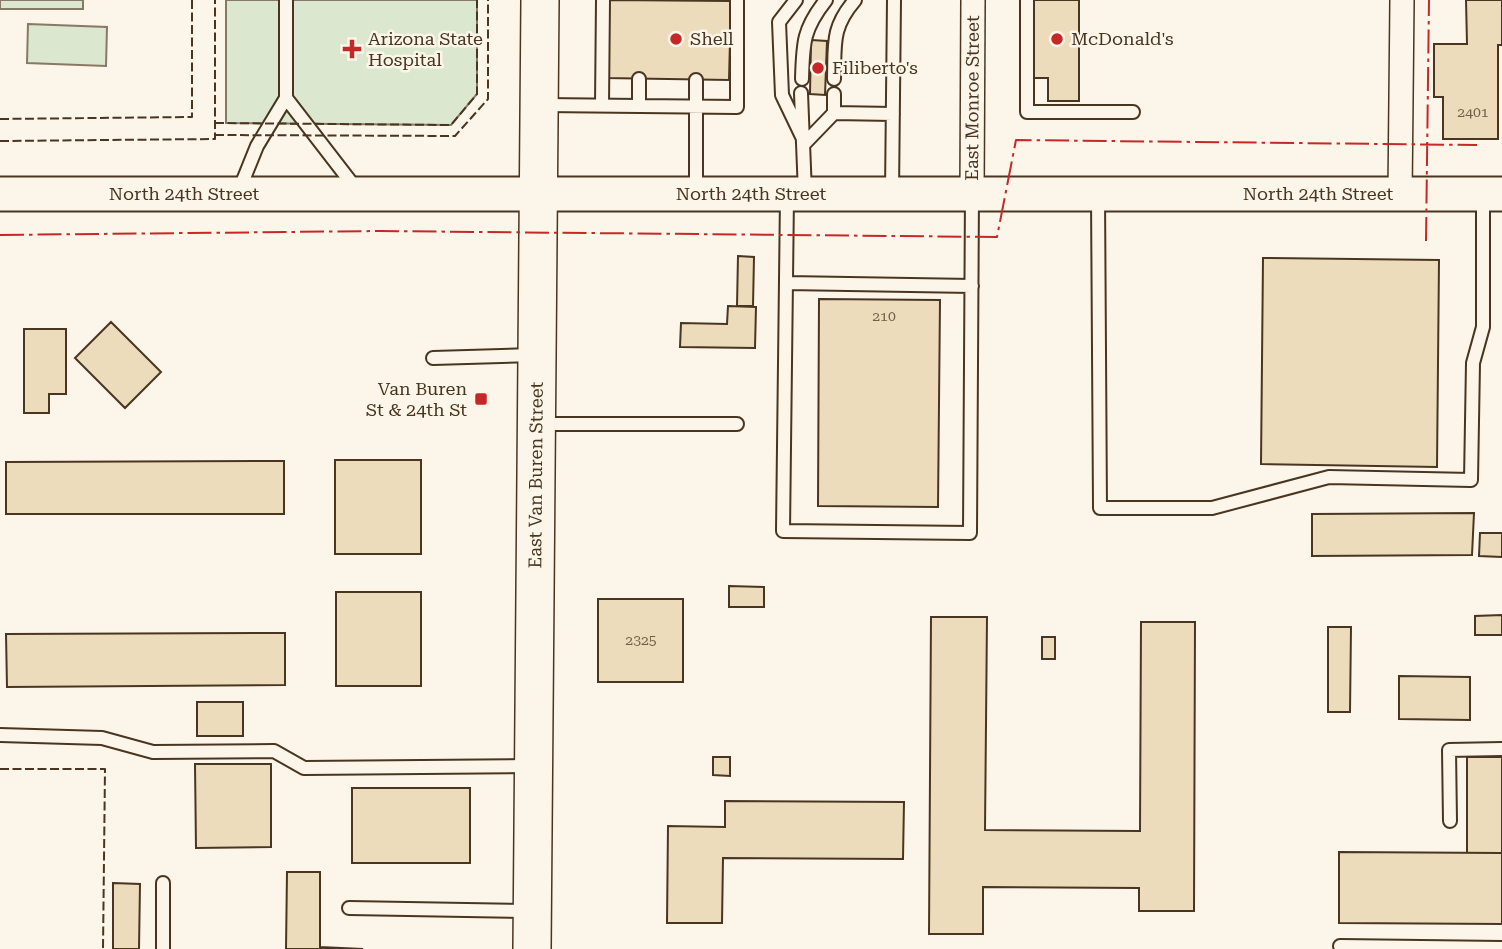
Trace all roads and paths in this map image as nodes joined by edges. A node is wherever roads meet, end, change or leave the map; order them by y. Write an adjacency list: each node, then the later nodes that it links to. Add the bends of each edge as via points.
1 (286, 0): 16 (lane)
2 (540, 0): 17 (main road, East Van Buren Street)
3 (603, 0): 18 (lane)
4 (737, 0): 20 (lane, via 737,107)
5 (796, 0): 24 (lane, via 779,22 782,95)
6 (826, 0): 24 (lane, via 809,21 803,39)
7 (855, 0): 13 (lane, via 835,30)
8 (894, 0): 23 (lane)
9 (973, 0): 32 (street, East Monroe Street)
10 (1027, 0): 21 (lane, via 1027,112)
11 (1402, 0): 35 (street)
12 (639, 79): 19 (lane)
13 (834, 79)
14 (696, 80): 20 (lane)
15 (834, 94): 22 (lane)
16 (286, 98): 25 (lane, via 257,146); 26 (lane)
17 (539, 104): 18 (lane); 27 (main road, East Van Buren Street)
18 (602, 105): 19 (lane)
19 (639, 105): 20 (lane)
20 (696, 106): 28 (lane)
21 (1133, 112)
22 (834, 113): 23 (lane); 24 (lane)
23 (893, 114): 31 (lane)
24 (805, 144): 29 (lane)
25 (238, 193): 26 (main road, North 24th Street); 30 (main road, North 24th Street)
26 (360, 193): 27 (main road, North 24th Street)
27 (538, 193): 28 (main road, North 24th Street); 38 (main road, East Van Buren Street)
28 (696, 193): 29 (main road, North 24th Street)
29 (796, 193): 31 (main road, North 24th Street); 36 (lane)
30 (0, 194)
31 (892, 194): 32 (main road, North 24th Street)
32 (972, 194): 33 (main road, North 24th Street); 37 (lane)
33 (1098, 194): 34 (lane, via 1100,508 1212,508 1329,477 1471,480 1473,363 1483,327); 35 (main road, North 24th Street)
34 (1493, 194): 35 (main road, North 24th Street)
35 (1400, 195)
36 (787, 283): 37 (lane); 37 (lane, via 783,531 970,533)
37 (972, 286)
38 (537, 355): 39 (lane); 40 (main road, East Van Buren Street)
39 (433, 358)
40 (537, 424): 41 (lane); 44 (main road, East Van Buren Street)
41 (737, 424)
42 (0, 735): 44 (lane, via 102,738 153,752 274,751 304,768)
43 (1502, 749): 45 (lane, via 1449,750)
44 (533, 766): 48 (main road, East Van Buren Street)
45 (1450, 821)
46 (163, 883): 51 (lane)
47 (349, 908): 48 (lane)
48 (532, 911): 52 (main road, East Van Buren Street)
49 (1340, 946): 50 (lane)
50 (1502, 948)
51 (163, 949)
52 (532, 949)

